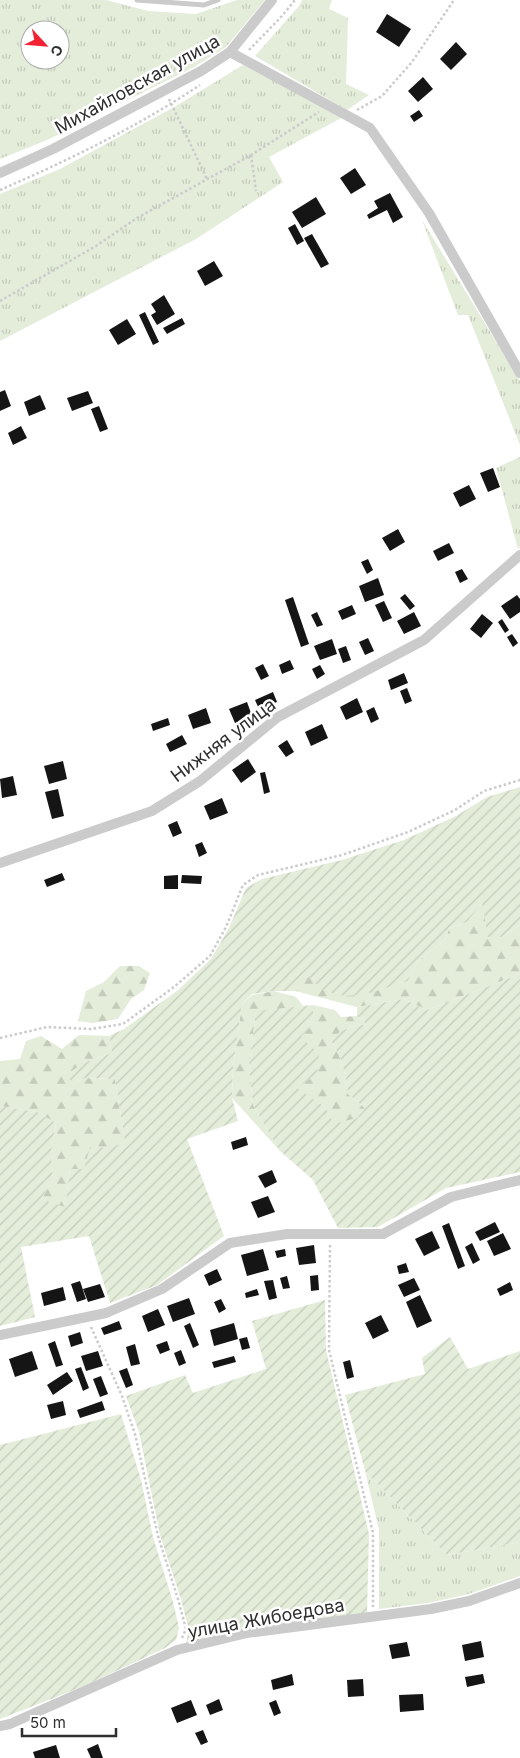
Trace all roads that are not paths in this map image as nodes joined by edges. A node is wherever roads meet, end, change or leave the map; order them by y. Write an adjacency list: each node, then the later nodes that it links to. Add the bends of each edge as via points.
1 (137, 0): 2 (lane, via 204,5)
2 (218, 0)
3 (272, 0): 4 (street, Михайловская улица)
4 (230, 52): 5 (street, Михайловская улица, via 201,71 53,149); 6 (street, via 370,128 429,213)
5 (0, 173)
6 (520, 373)
7 (520, 555): 8 (street, Нижняя улица, via 424,640 278,717 200,781 152,810)
8 (0, 863)
9 (520, 1180): 10 (street, via 451,1197 383,1234 287,1234 230,1243 162,1289 106,1313)
10 (0, 1336)
11 (520, 1583): 12 (street, улица Жибоедова, via 469,1601 247,1633 177,1650)
12 (0, 1726)

